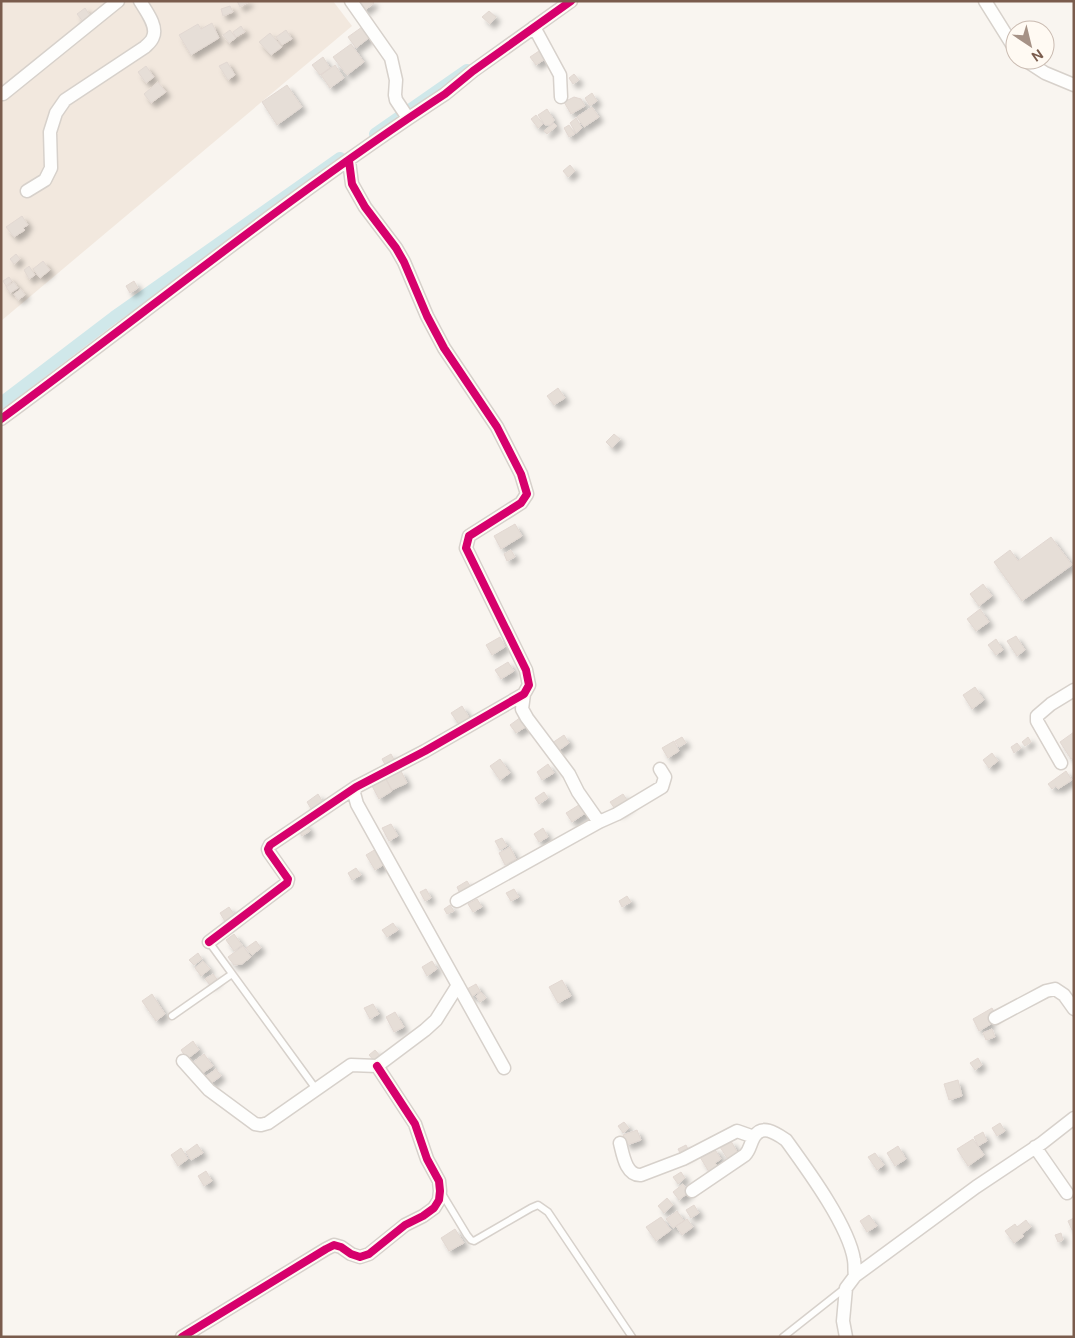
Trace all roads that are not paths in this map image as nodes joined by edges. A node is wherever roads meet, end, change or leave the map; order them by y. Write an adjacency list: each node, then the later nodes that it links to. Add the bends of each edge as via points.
1 (118, 1): 10 (street)
2 (140, 1): 14 (street, via 151,21 153,38 145,47 65,100 56,113 50,132 50,168 45,180)
3 (351, 1): 12 (street, via 395,66 394,94)
4 (571, 1): 6 (street)
5 (985, 1): 7 (street)
6 (534, 27): 11 (street, via 560,75); 12 (street, via 445,94)
7 (1005, 33)
8 (1040, 70): 9 (street)
9 (1074, 85)
10 (3, 94)
11 (561, 96)
12 (404, 113): 13 (street)
13 (348, 161): 15 (street); 17 (street, via 352,184 360,200 396,248 444,348 481,400 525,483 527,494 521,503 469,536 466,548 526,670 529,685)
14 (27, 191)
15 (1, 418)
16 (1074, 690): 18 (street, via 1037,716)
17 (524, 694): 20 (street); 21 (street, via 522,709 527,718 569,774)
18 (1061, 763)
19 (660, 769): 21 (street, via 665,777 662,787)
20 (356, 787): 23 (street, via 268,847 288,879 287,883); 25 (street, via 357,804)
21 (599, 822): 22 (street)
22 (457, 901)
23 (209, 942): 24 (lane)
24 (232, 974): 27 (lane); 32 (lane)
25 (458, 985): 30 (street, via 436,1020); 31 (street)
26 (1074, 1009): 28 (street, via 1064,995 1055,989 1046,990)
27 (172, 1016)
28 (995, 1018)
29 (183, 1061): 32 (street, via 209,1090 255,1124 268,1122)
30 (377, 1066): 32 (street, via 351,1065); 37 (street, via 415,1124 439,1180)
31 (504, 1068)
32 (316, 1089)
33 (1074, 1118): 36 (street)
34 (754, 1137): 35 (street, via 737,1131 641,1175 632,1173 627,1166); 38 (street, via 745,1156); 40 (street, via 760,1130 768,1130 786,1140 847,1236 854,1260)
35 (620, 1143)
36 (1035, 1147): 39 (street); 40 (street)
37 (440, 1191): 42 (street, via 434,1208 405,1225 370,1254 360,1257 341,1246 326,1249); 43 (lane, via 474,1241 531,1208 543,1207)
38 (692, 1191)
39 (1067, 1193)
40 (854, 1276): 41 (street)
41 (846, 1288): 44 (lane); 45 (street, via 843,1321)
42 (182, 1337)
43 (632, 1337)
44 (782, 1337)
45 (846, 1337)

